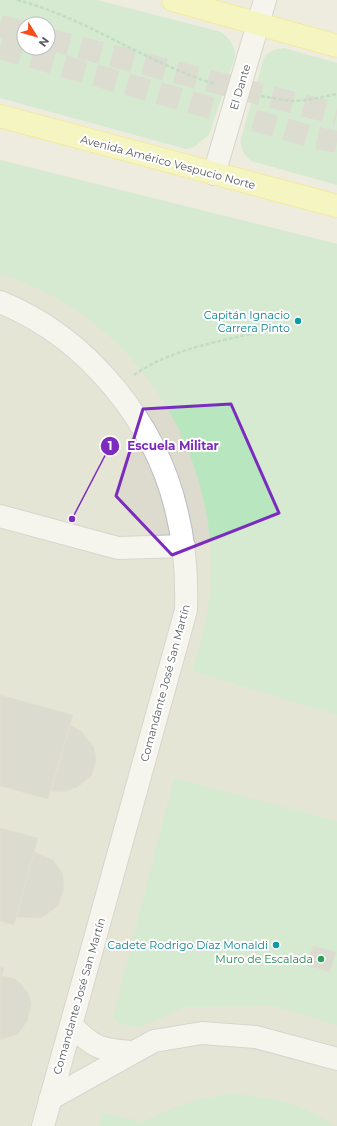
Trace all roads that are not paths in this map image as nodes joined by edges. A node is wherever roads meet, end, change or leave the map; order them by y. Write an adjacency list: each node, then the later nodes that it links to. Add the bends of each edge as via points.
1 (173, 0): 3 (main road)
2 (265, 0): 3 (street, El Dante)
3 (259, 24): 4 (main road); 6 (street, El Dante)
4 (337, 46)
5 (0, 116): 6 (main road, Avenida Américo Vespucio Norte)
6 (214, 174): 7 (main road, Avenida Américo Vespucio Norte)
7 (337, 206)
8 (0, 302): 10 (street, Comandante José San Martín, via 37,321 65,341 92,364 115,389 136,417 156,453 177,512)
9 (0, 516): 10 (street, via 118,548)
10 (184, 546): 11 (street, Comandante José San Martín, via 186,610)
11 (71, 1025): 12 (street, via 87,1041 106,1050); 14 (street, Comandante José San Martín)
12 (133, 1052): 13 (street, via 154,1041 202,1033 256,1037); 14 (street)
13 (337, 1059)
14 (50, 1099): 15 (street, Comandante José San Martín)
15 (43, 1126)

